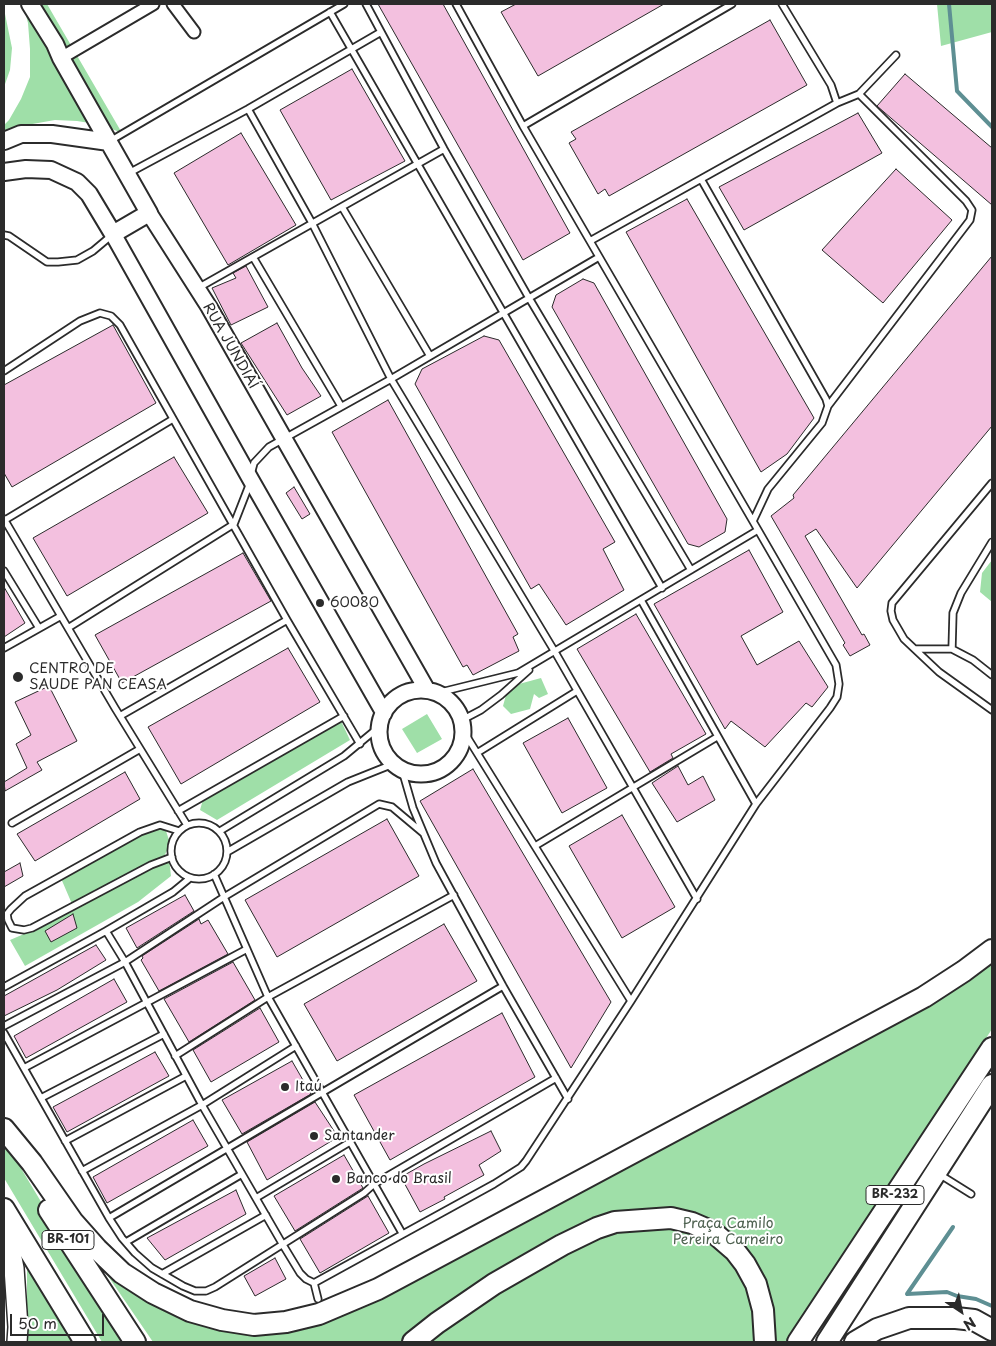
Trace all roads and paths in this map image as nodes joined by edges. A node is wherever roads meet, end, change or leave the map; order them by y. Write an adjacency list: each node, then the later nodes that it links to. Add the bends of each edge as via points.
1 (30, 4): 14 (main road, RUA JUNDIAÍ)
2 (153, 4): 14 (street)
3 (173, 4): 10 (street)
4 (344, 4): 9 (lane)
5 (366, 4): 11 (lane)
6 (732, 4): 18 (lane)
7 (782, 4): 16 (lane, via 831,86)
8 (459, 5): 18 (lane)
9 (330, 12): 12 (lane); 20 (lane)
10 (194, 32)
11 (381, 32): 12 (lane); 21 (lane)
12 (352, 49): 17 (lane); 22 (lane)
13 (896, 55): 15 (lane)
14 (60, 58): 20 (main road, RUA JUNDIAÍ)
15 (859, 94): 16 (lane); 41 (lane, via 972,210 970,220)
16 (837, 103): 25 (lane)
17 (248, 109): 24 (lane); 28 (lane)
18 (523, 126): 31 (lane)
19 (4, 141): 20 (main road, via 21,134 52,134)
20 (109, 142): 24 (main road, RUA JUNDIAÍ)
21 (444, 149): 22 (lane); 35 (lane)
22 (417, 164): 26 (lane); 36 (lane)
23 (4, 172): 29 (main road, via 51,170 77,182 89,194)
24 (128, 174): 27 (main road, RUA JUNDIAÍ)
25 (701, 180): 31 (lane); 41 (lane)
26 (342, 207): 28 (lane); 37 (lane)
27 (150, 213): 29 (main road); 34 (street, RUA JUNDIAÍ)
28 (312, 223): 32 (lane); 39 (lane)
29 (113, 234): 30 (lane, via 77,260 58,262 47,262); 44 (street)
30 (4, 235)
31 (590, 241): 33 (lane)
32 (253, 257): 34 (lane); 40 (lane)
33 (599, 257): 35 (lane); 47 (lane)
34 (198, 288): 43 (street, RUA JUNDIAÍ)
35 (529, 298): 36 (lane); 51 (lane)
36 (504, 313): 37 (lane); 53 (lane)
37 (430, 356): 39 (lane)
38 (4, 371): 42 (lane, via 80,321 100,314 112,316 120,324)
39 (391, 379): 40 (lane); 62 (lane)
40 (341, 406): 43 (lane)
41 (828, 406): 47 (lane, via 822,423 768,489)
42 (173, 420): 46 (lane); 48 (lane)
43 (284, 439): 44 (lane, via 268,447 254,463); 66 (street, RUA JUNDIAÍ)
44 (251, 480): 48 (lane); 70 (street)
45 (992, 483): 60 (lane, via 892,603 893,620 904,639)
46 (4, 520): 55 (lane)
47 (753, 521): 49 (lane)
48 (234, 524): 56 (lane); 58 (lane)
49 (758, 530): 51 (lane); 78 (lane, via 836,665 839,684 837,697 830,708)
50 (992, 542): 61 (lane, via 953,612)
51 (691, 570): 53 (lane)
52 (4, 571): 57 (lane)
53 (662, 588): 54 (lane)
54 (641, 600): 62 (lane); 72 (lane)
55 (61, 616): 57 (lane); 58 (lane)
56 (287, 620): 68 (lane); 69 (lane)
57 (39, 628): 59 (lane)
58 (68, 628): 68 (lane)
59 (4, 648)
60 (915, 649): 61 (lane); 67 (lane, via 939,672)
61 (952, 649): 64 (lane)
62 (555, 652): 63 (lane); 65 (lane)
63 (534, 665): 66 (lane, via 504,677); 71 (lane)
64 (992, 675)
65 (577, 691): 75 (lane); 77 (lane)
66 (432, 692): 70 (street, via 414,691 402,695 392,702); 71 (street, via 452,704)
67 (992, 710)
68 (120, 716): 74 (lane)
69 (344, 716): 73 (lane); 79 (lane)
70 (382, 720): 73 (lane); 76 (street, via 379,737 382,747)
71 (463, 726): 75 (lane); 76 (street, via 462,746 444,769 416,775)
72 (717, 737): 77 (lane); 78 (lane)
73 (360, 744): 83 (lane)
74 (140, 749): 79 (lane); 80 (lane)
75 (477, 753): 85 (lane)
76 (397, 767): 84 (lane); 86 (lane, via 348,782)
77 (631, 787): 85 (lane); 92 (lane)
78 (756, 804): 92 (lane)
79 (178, 811): 81 (lane)
80 (12, 823)
81 (187, 825): 82 (lane); 83 (lane, via 206,823)
82 (179, 831): 87 (lane, via 173,838); 87 (lane, via 160,825 140,832 25,896 7,914 8,920 12,928 32,928)
83 (220, 831): 86 (lane)
84 (423, 834): 90 (lane); 91 (lane, via 392,807 379,804)
85 (535, 846): 100 (lane)
86 (227, 852): 88 (lane, via 224,865)
87 (172, 857): 89 (lane, via 175,866)
88 (214, 874): 89 (lane, via 200,879); 91 (lane)
89 (190, 878): 93 (lane, via 173,892)
90 (454, 895): 97 (lane); 99 (lane)
91 (224, 897): 94 (lane); 96 (lane)
92 (697, 899): 100 (lane)
93 (106, 931): 96 (lane); 98 (lane)
94 (247, 949): 99 (lane); 101 (lane)
95 (992, 950): 116 (highway, via 924,997 378,1289 319,1314 286,1322 254,1325 190,1311 122,1274 73,1222)
96 (125, 962): 101 (lane); 102 (lane)
97 (503, 986): 110 (lane); 112 (lane)
98 (4, 987)
99 (268, 997): 105 (lane); 107 (lane)
100 (631, 1001): 114 (lane)
101 (147, 1003): 104 (lane); 108 (lane)
102 (4, 1026)
103 (4, 1033): 108 (lane)
104 (164, 1034): 107 (lane); 113 (lane)
105 (296, 1046): 112 (lane); 115 (lane)
106 (992, 1048): 143 (highway, BR-232)
107 (175, 1056): 109 (lane)
108 (24, 1068): 113 (lane)
109 (186, 1076): 115 (lane); 118 (lane)
110 (556, 1078): 114 (lane); 124 (lane)
111 (992, 1085): 122 (highway, BR-232)
112 (322, 1092): 119 (lane); 120 (lane)
113 (41, 1098): 118 (lane)
114 (568, 1099): 131 (lane, via 520,1167)
115 (202, 1105): 120 (lane); 121 (lane)
116 (4, 1129)
117 (4, 1136): 140 (highway, BR-101)
118 (65, 1141): 121 (lane)
119 (350, 1142): 124 (lane); 126 (lane)
120 (227, 1149): 123 (lane); 130 (lane)
121 (82, 1171): 130 (lane)
122 (936, 1172): 125 (lane); 144 (highway, BR-232)
123 (242, 1174): 126 (lane); 132 (lane)
124 (374, 1184): 131 (lane); 133 (lane)
125 (971, 1194)
126 (256, 1198): 128 (lane)
127 (4, 1209): 139 (highway, BR-101)
128 (266, 1215): 133 (lane); 134 (lane)
129 (4, 1218): 138 (main road, via 14,1268)
130 (109, 1218): 132 (lane)
131 (402, 1233): 135 (lane)
132 (126, 1242): 134 (lane)
133 (283, 1245): 134 (lane, via 206,1291 195,1291); 135 (lane, via 300,1273)
134 (162, 1274)
135 (314, 1282): 136 (lane)
136 (318, 1298)
137 (992, 1330): 145 (highway, via 974,1320 909,1318 878,1329)
138 (17, 1342)
139 (85, 1342)
140 (135, 1342)
141 (413, 1342): 142 (highway, via 494,1284 588,1232 615,1222 671,1218 713,1232 746,1264 763,1310)
142 (765, 1342)
143 (798, 1342)
144 (827, 1342)
145 (855, 1342)

